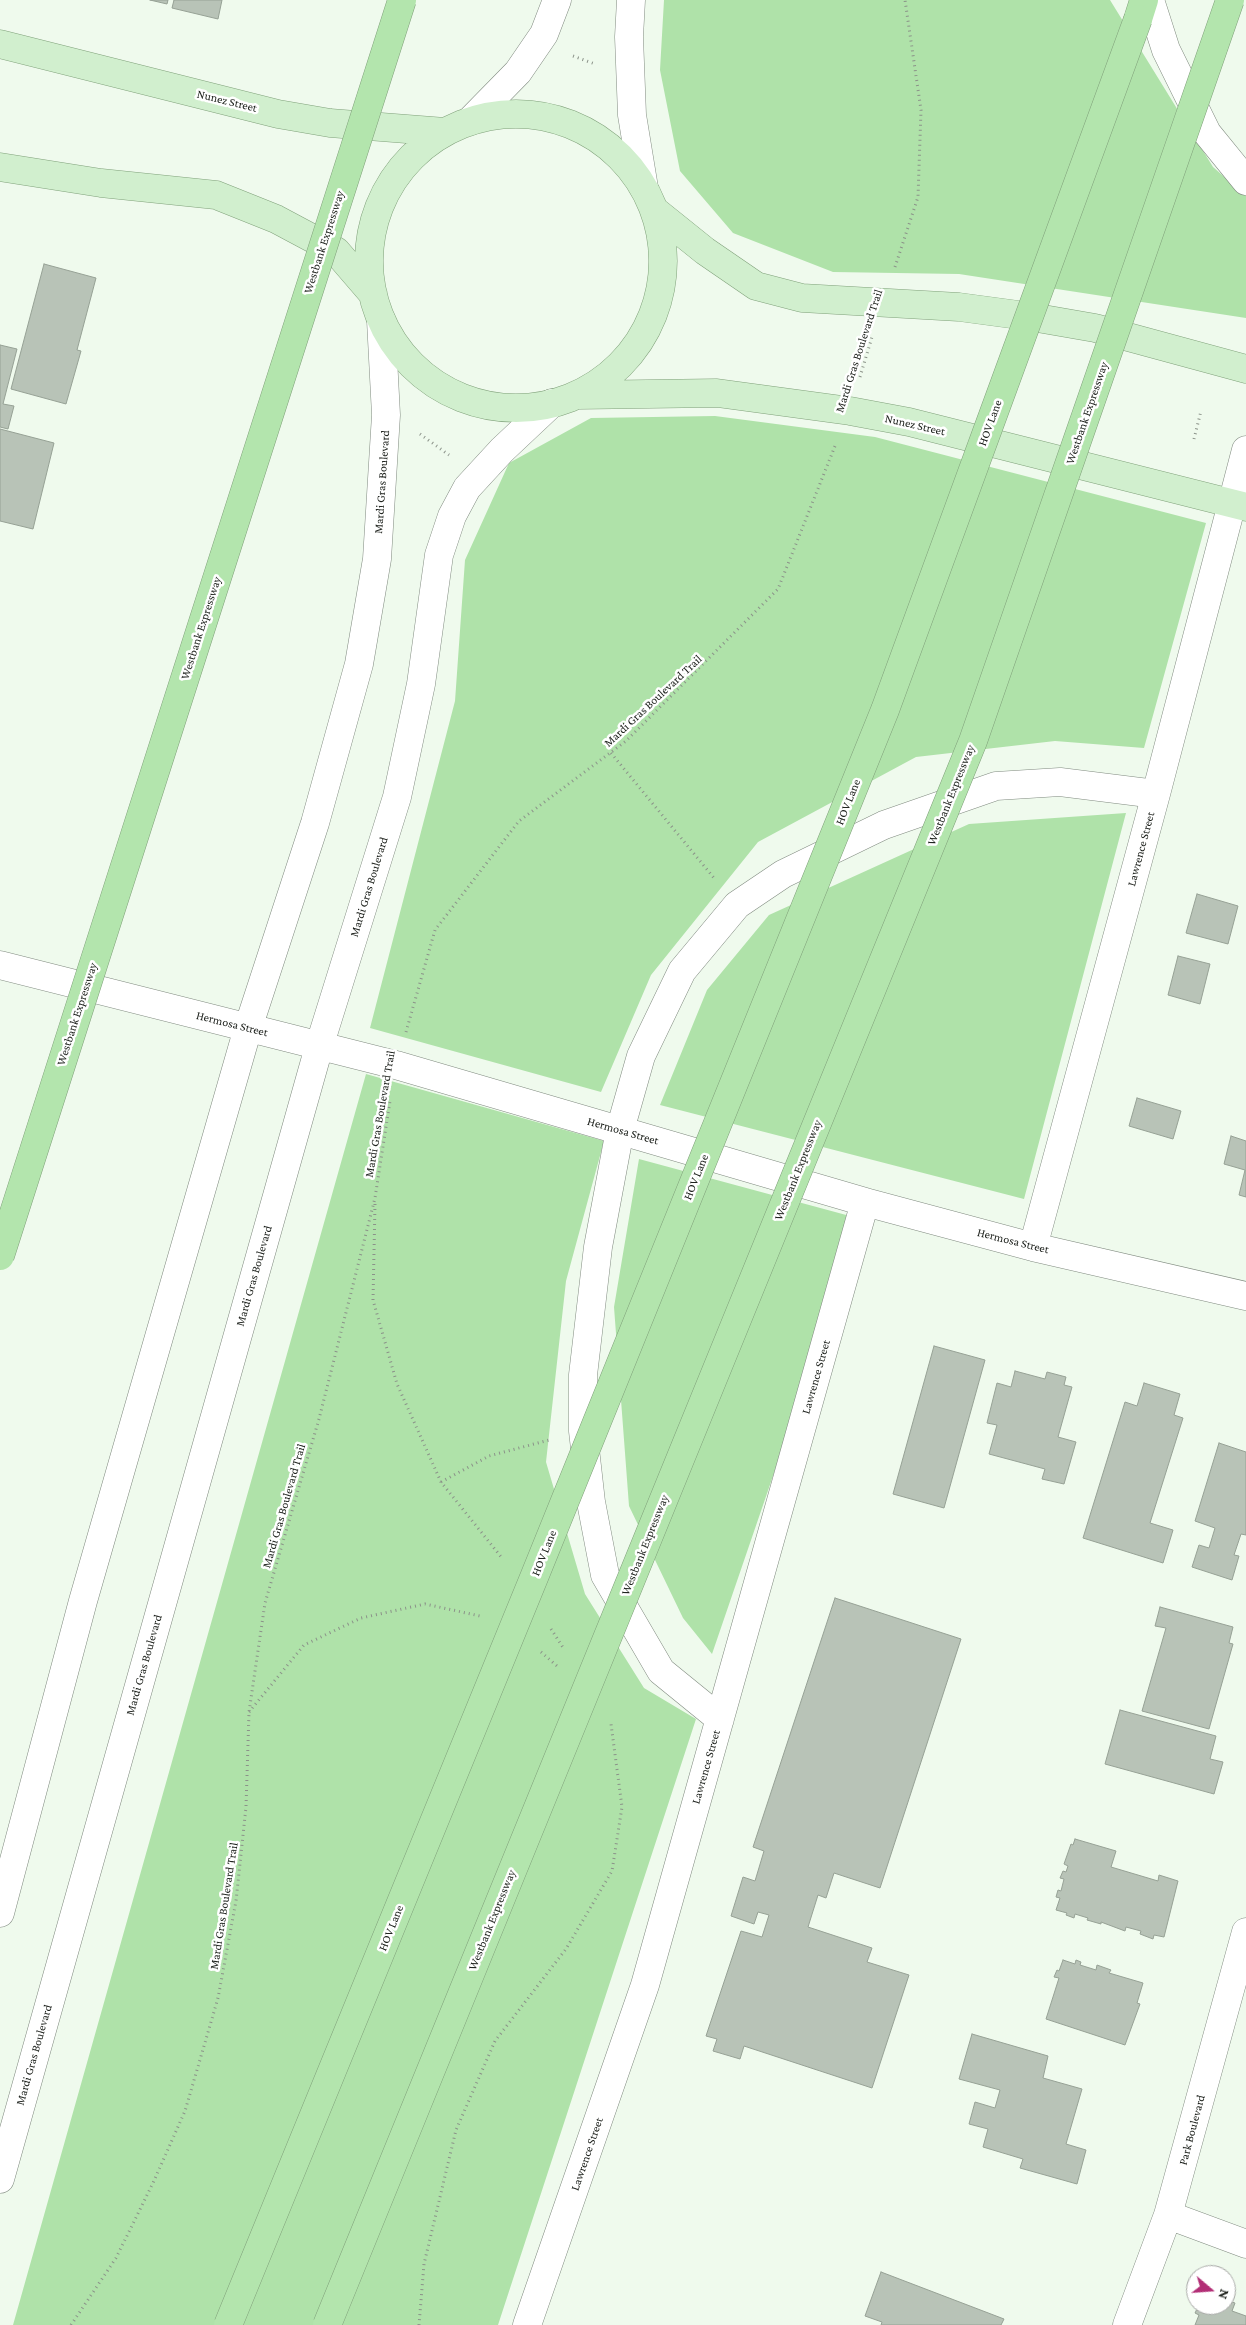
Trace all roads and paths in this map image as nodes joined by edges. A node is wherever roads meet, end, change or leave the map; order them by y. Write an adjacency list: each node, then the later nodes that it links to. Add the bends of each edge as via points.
1 (402, 0): 37 (highway, Westbank Expressway, bridge)
2 (557, 0): 10 (street, via 544,34 518,72)
3 (631, 0): 14 (street, via 632,115)
4 (905, 0): 16 (path, Mardi Gras Boulevard Trail, via 921,110 918,197)
5 (1230, 0): 56 (highway, Westbank Expressway, bridge, via 973,741)
6 (1144, 6): 13 (street, via 1207,133); 55 (highway, HOV Lane, bridge, via 885,710)
7 (7, 46): 11 (main road, Nunez Street, via 278,114 330,123)
8 (568, 54): 9 (path)
9 (596, 64)
10 (470, 121): 11 (main road); 14 (main road, via 524,113 573,124 614,150 630,168)
11 (445, 132): 15 (main road, via 403,166 388,188 377,213 371,240 369,267)
12 (0, 167): 15 (main road, via 101,183 216,195 276,219 336,251)
13 (1246, 181)
14 (649, 199): 16 (main road, via 705,251 756,286 802,298); 19 (main road, via 661,233 663,258 653,313 633,349 617,368 598,383)
15 (373, 294): 17 (main road)
16 (883, 302): 18 (main road, via 959,307 1095,328); 20 (path, Mardi Gras Boulevard Trail)
17 (381, 320): 19 (main road, via 394,344 412,364 432,382 456,396 504,408 528,408); 31 (street, Mardi Gras Boulevard, via 386,415 382,484 377,558 359,664 315,824)
18 (1246, 369)
19 (564, 399): 20 (main road, Nunez Street, via 717,393); 32 (street, Mardi Gras Boulevard, via 502,450 467,488 452,516 439,555 421,684 397,797)
20 (850, 411): 26 (main road, Nunez Street, via 909,422); 27 (path, Mardi Gras Boulevard Trail, via 778,589 633,735)
21 (1201, 411): 23 (path)
22 (416, 432): 25 (path)
23 (1194, 439)
24 (1246, 450): 26 (street, Lawrence Street)
25 (456, 460)
26 (1239, 505): 28 (street, Lawrence Street)
27 (610, 753): 29 (path); 33 (path, Mardi Gras Boulevard Trail, via 519,821 435,930)
28 (1156, 794): 29 (street, via 1060,782 996,786 884,825 783,874); 36 (street, Lawrence Street)
29 (737, 905): 34 (street, via 682,971 641,1056)
30 (0, 965): 31 (street, Hermosa Street)
31 (248, 1028): 32 (street, Hermosa Street); 48 (street, Mardi Gras Boulevard, via 83,1601)
32 (318, 1047): 33 (street, Hermosa Street); 50 (street, Mardi Gras Boulevard)
33 (396, 1065): 34 (street, Hermosa Street); 44 (path, Mardi Gras Boulevard Trail, via 375,1198 319,1419 265,1603)
34 (620, 1130): 35 (street, Hermosa Street); 39 (street, via 598,1247 583,1375)
35 (865, 1202): 36 (street, Hermosa Street); 46 (street, Lawrence Street)
36 (1033, 1247): 38 (street, Hermosa Street)
37 (0, 1256)
38 (1246, 1296)
39 (583, 1431): 40 (path, via 489,1456); 46 (street, via 591,1502 605,1575 661,1671)
40 (441, 1482)
41 (486, 1620): 44 (path, via 478,1615 426,1604 362,1618 304,1645)
42 (533, 1647): 43 (path)
43 (562, 1670)
44 (249, 1712): 54 (path, Mardi Gras Boulevard Trail, via 246,1807 236,1901 218,1998 185,2110 153,2183 116,2258)
45 (606, 1718): 47 (path)
46 (720, 1718): 57 (street, Lawrence Street, via 645,1985)
47 (612, 1725)
48 (0, 1913)
49 (1246, 1932): 52 (street, Park Boulevard)
50 (9, 2108): 51 (street, Mardi Gras Boulevard)
51 (0, 2179)
52 (1168, 2214): 53 (street); 58 (street, Park Boulevard)
53 (1246, 2244)
54 (71, 2325)
55 (228, 2325)
56 (327, 2325)
57 (527, 2325)
58 (1126, 2325)

